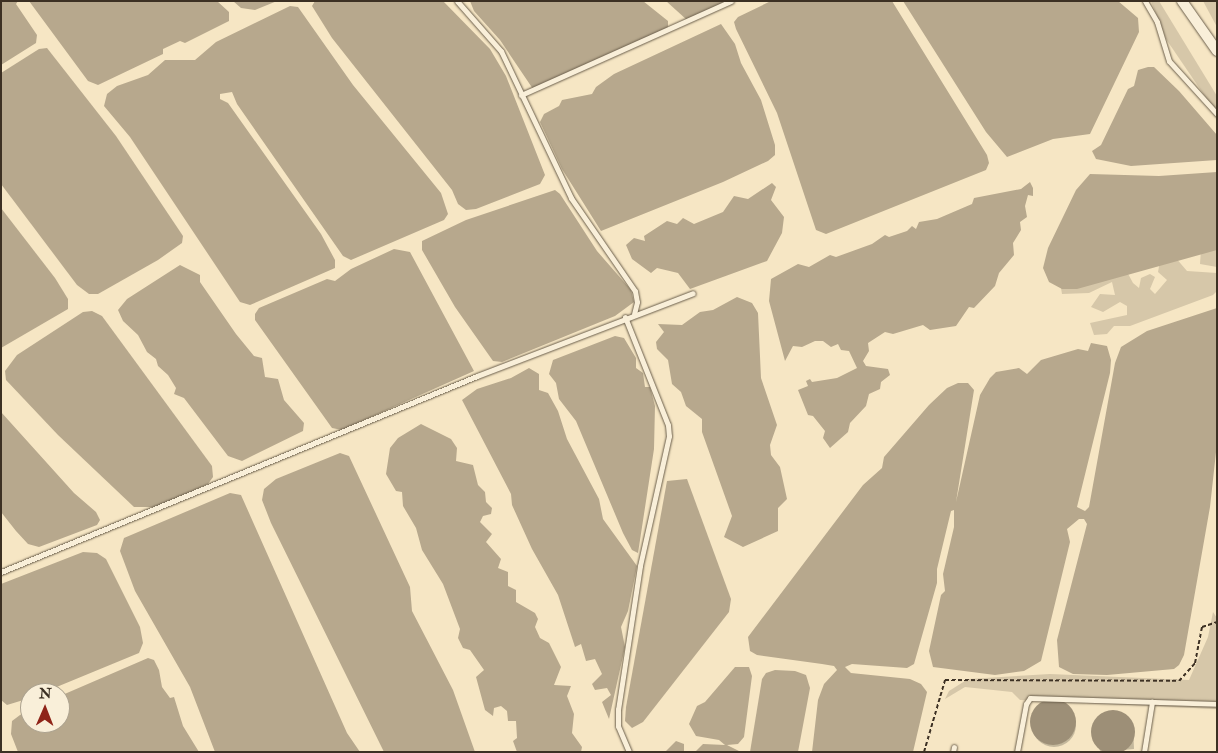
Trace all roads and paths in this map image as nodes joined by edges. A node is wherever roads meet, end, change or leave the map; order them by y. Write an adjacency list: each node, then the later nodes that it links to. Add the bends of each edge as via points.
1 (457, 1): 6 (lane, via 500,51)
2 (731, 1): 6 (lane)
3 (1145, 1): 7 (lane, via 1157,22 1169,61)
4 (1182, 1): 5 (street)
5 (1217, 51)
6 (522, 95): 9 (lane, via 571,198 635,290)
7 (1217, 114)
8 (693, 293): 9 (lane)
9 (634, 314): 10 (lane)
10 (625, 317): 11 (lane); 15 (lane, via 668,425 669,436 640,566 618,709 618,726)
11 (1, 572)
12 (1217, 622): 16 (path, via 1202,626 1195,663 1179,681 945,680)
13 (1152, 702): 14 (lane); 17 (lane, via 1030,698); 18 (lane)
14 (1217, 704)
15 (629, 752)
16 (924, 752)
17 (1017, 752)
18 (1144, 752)

